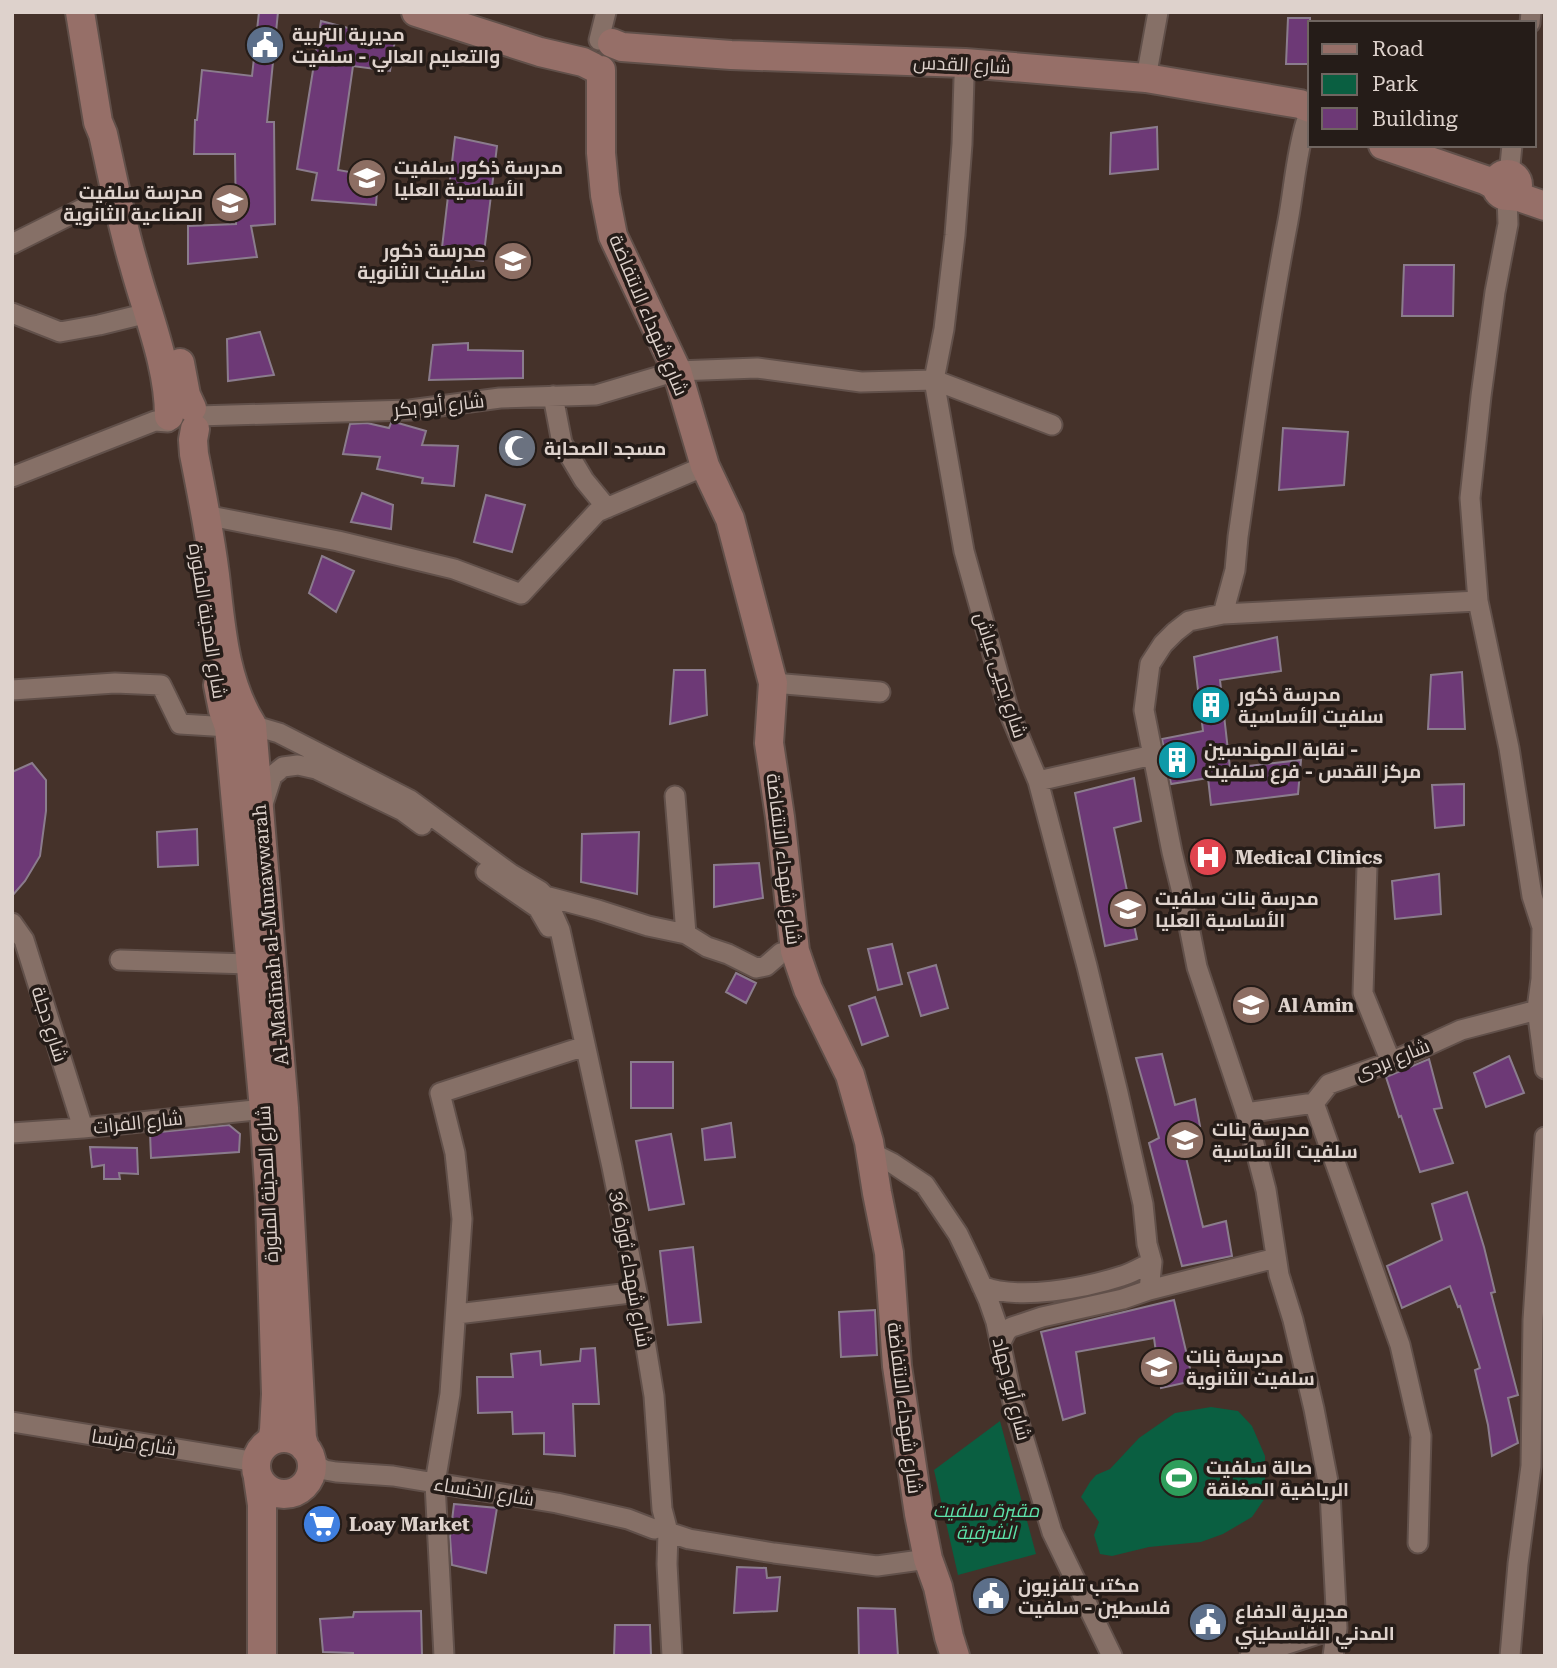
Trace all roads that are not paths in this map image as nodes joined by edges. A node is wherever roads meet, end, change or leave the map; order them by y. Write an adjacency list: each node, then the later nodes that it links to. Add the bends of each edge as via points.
1 (80, 12): 18 (main road, شارع المدينة المنورة, via 98,122)
2 (98, 12): 26 (main road, شارع المدينة المنورة, via 116,117 177,351 186,395)
3 (416, 12): 7 (main road, شارع القدس, via 583,62)
4 (461, 12): 7 (main road, شارع القدس)
5 (606, 12): 7 (street)
6 (1158, 12): 9 (street)
7 (602, 55): 8 (main road, شارع القدس, via 629,63 730,70); 9 (main road, شارع القدس, via 622,47 965,63); 23 (main road, شارع شهداء الانتفاضة, via 601,153 613,236)
8 (964, 78): 11 (main road, شارع القدس, via 1144,93); 24 (street, شارع يحيى عياش, via 954,235)
9 (1146, 78): 10 (main road, شارع القدس, via 1300,104)
10 (1308, 116)
11 (1308, 118)
12 (1308, 120): 33 (street, via 1301,138 1268,335 1236,570)
13 (1389, 147): 16 (main road)
14 (1425, 147): 16 (main road)
15 (1512, 147): 16 (street)
16 (1508, 185): 17 (main road); 19 (main road, via 1519,197); 32 (street, via 1508,223 1470,498)
17 (1545, 191)
18 (116, 192): 20 (street); 22 (main road, شارع المدينة المنورة)
19 (1545, 206)
20 (12, 244)
21 (12, 313): 22 (street, via 60,332)
22 (148, 313): 26 (main road, شارع المدينة المنورة, via 165,379)
23 (677, 371): 24 (street, شارع أبو بكر, via 757,368 861,382); 25 (street, شارع أبو بكر, via 596,396); 28 (main road, شارع شهداء الانتفاضة)
24 (934, 380): 27 (street); 39 (street, شارع يحيى عياش, via 964,551 1009,712)
25 (553, 397): 26 (street, شارع أبو بكر, via 500,398 410,410); 30 (street, via 562,443 583,480)
26 (182, 421): 29 (street, شارع أبو بكر, via 155,421); 31 (main road, Al-Madīnah al-Munawwarah, via 192,440); 37 (main road, شارع المدينة المنورة, via 179,442 210,642 223,709)
27 (1052, 425)
28 (705, 466): 30 (street); 34 (main road, شارع شهداء الانتفاضة, via 730,519)
29 (12, 477)
30 (607, 508): 31 (street, via 597,512 521,594 454,569)
31 (205, 514): 37 (main road, Al-Madīnah al-Munawwarah, via 224,647)
32 (1478, 601): 33 (street); 43 (street)
33 (1223, 614): 38 (street, via 1189,621 1163,644 1150,664 1144,710)
34 (773, 683): 36 (street); 50 (main road, شارع شهداء الانتفاضة, via 769,743)
35 (12, 690): 37 (street, via 115,682 161,685 180,724)
36 (880, 692)
37 (241, 726): 41 (main road, Al-Madīnah al-Munawwarah); 44 (street, via 279,733 410,800); 52 (main road, شارع المدينة المنورة)
38 (1153, 755): 39 (street); 59 (street, via 1197,967)
39 (1038, 781): 65 (street, شارع يحيى عياش, via 1115,1080)
40 (676, 796): 48 (street)
41 (260, 816): 44 (street, via 272,776 283,767 316,769 403,811); 73 (main road, Al-Madīnah al-Munawwarah, via 284,1108 302,1437)
42 (1367, 866): 55 (street, via 1363,993)
43 (1538, 894): 53 (street)
44 (541, 898): 45 (street); 47 (street, شارع شهداء ثورة 36); 54 (street, شارع شهداء ثورة 36)
45 (579, 906): 47 (street, via 565,913); 48 (street)
46 (12, 923): 49 (street, شارع دجلة)
47 (560, 930): 77 (street, شارع شهداء ثورة 36, via 637,1292 654,1396)
48 (686, 934): 50 (street, via 756,968 781,953)
49 (18, 940): 60 (street, شارع دجلة)
50 (795, 951): 63 (main road, شارع شهداء الانتفاضة, via 808,989 850,1075)
51 (120, 960): 52 (street)
52 (249, 964): 58 (main road, شارع المدينة المنورة)
53 (1541, 1008): 55 (street, شارع بردى, via 1461,1030); 56 (street)
54 (579, 1048): 69 (street, شارع شهداء ثورة 36); 70 (street, via 440,1093 455,1153 462,1219)
55 (1391, 1062): 57 (street, شارع بردى, via 1329,1084)
56 (1545, 1069)
57 (1314, 1103): 59 (street); 78 (street, via 1399,1345 1421,1436)
58 (264, 1109): 60 (street, شارع الفرات); 74 (main road, شارع المدينة المنورة, via 275,1382 274,1430)
59 (1246, 1113): 64 (street, via 1266,1190)
60 (83, 1128): 61 (street, شارع الفرات)
61 (12, 1133)
62 (1545, 1137): 90 (street, via 1532,1320 1531,1466)
63 (872, 1153): 67 (street, شارع أبو جهاد, via 925,1185 958,1234); 79 (main road, شارع شهداء الانتفاضة, via 889,1253 897,1366)
64 (1276, 1258): 66 (street); 80 (street, via 1330,1492)
65 (1152, 1262): 66 (street); 67 (street, via 1124,1276 1061,1289 1026,1293); 68 (street)
66 (1170, 1285): 68 (street)
67 (982, 1286): 71 (street, شارع أبو جهاد)
68 (1149, 1290): 71 (street, via 1012,1326)
69 (630, 1293): 70 (street); 77 (street, شارع شهداء ثورة 36)
70 (457, 1314): 75 (street)
71 (1001, 1342): 87 (street, شارع أبو جهاد, via 1013,1403 1052,1532)
72 (13, 1424): 74 (street, شارع فرنسا)
73 (309, 1455): 74 (main road, via 300,1442 282,1438); 75 (street, شارع الخنساء, via 325,1470); 76 (main road, via 307,1482)
74 (262, 1460): 76 (main road, via 264,1486 274,1493); 81 (main road, شارع المدينة المنورة)
75 (435, 1483): 77 (street, شارع الخنساء, via 557,1503); 83 (street)
76 (291, 1493): 82 (main road, via 280,1522)
77 (661, 1530): 79 (street, شارع الخنساء, via 688,1539 877,1566); 84 (street, شارع شهداء ثورة 36); 85 (street, شارع شهداء ثورة 36)
78 (1418, 1543)
79 (928, 1559): 86 (main road, شارع شهداء الانتفاضة)
80 (1337, 1628): 88 (street); 89 (street)
81 (262, 1656)
82 (278, 1656)
83 (444, 1656)
84 (662, 1656)
85 (672, 1656)
86 (955, 1656)
87 (1112, 1656)
88 (1250, 1656)
89 (1333, 1656)
90 (1510, 1656)

